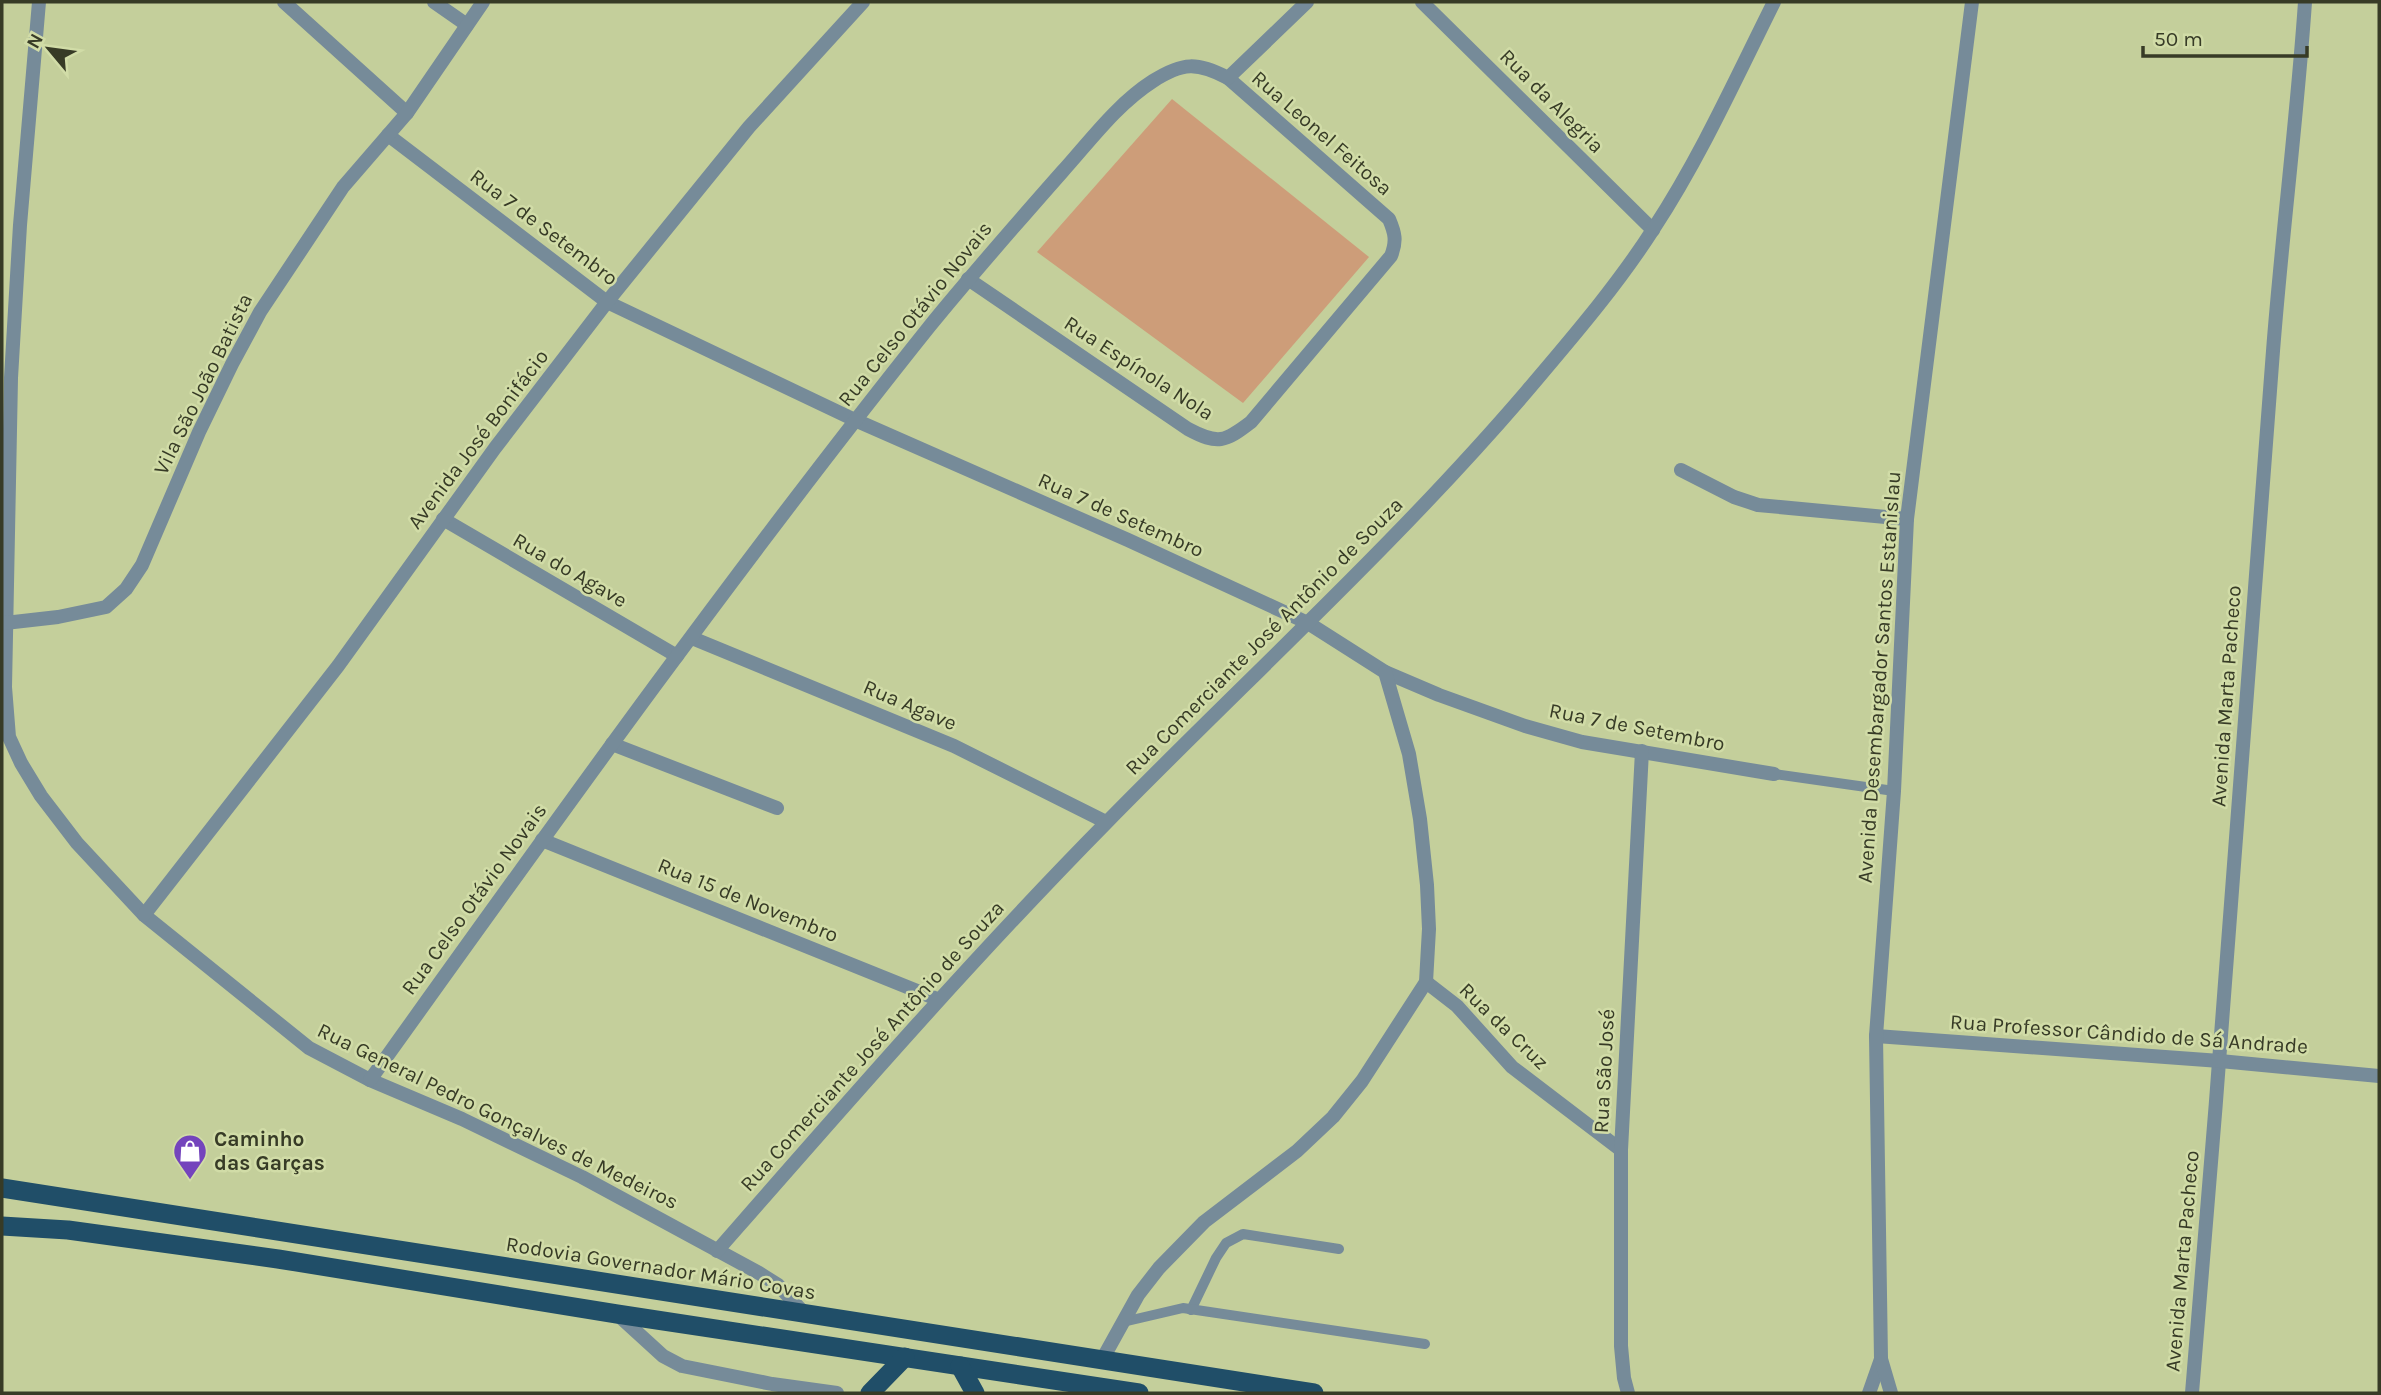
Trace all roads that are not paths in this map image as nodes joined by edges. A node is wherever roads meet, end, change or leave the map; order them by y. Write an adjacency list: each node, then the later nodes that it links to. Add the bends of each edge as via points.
1 (39, 2): 23 (street, Rua General Pedro Gonçalves de Medeiros, via 11,379)
2 (284, 2): 13 (street)
3 (434, 2): 11 (street)
4 (483, 2): 11 (street, Vila São João Batista)
5 (863, 2): 18 (street, Avenida José Bonifácio, via 750,127)
6 (1307, 2): 12 (street)
7 (1422, 2): 16 (street, Rua da Alegria)
8 (1774, 2): 16 (street, Rua Comerciante José Antônio de Souza, via 1699,152)
9 (1972, 2): 21 (street, Avenida Desembargador Santos Estanislau)
10 (2305, 2): 39 (street, Avenida Marta Pacheco, via 2275,329)
11 (467, 25): 13 (street, Vila São João Batista)
12 (1228, 78): 15 (street, Rua Leonel Feitosa); 17 (street, Rua Celso Otávio Novais, via 1192,65 1174,68 1150,82 1117,110)
13 (407, 113): 14 (street, Vila São João Batista)
14 (388, 135): 18 (street, Rua 7 de Setembro); 23 (street, Vila São João Batista, via 342,187 260,312 205,421 142,565 126,589 106,607)
15 (1389, 219): 17 (street, Rua Espínola Nola, via 1396,244 1391,256 1251,422 1220,441 1188,429)
16 (1653, 230): 24 (street, Rua Comerciante José Antônio de Souza, via 1576,334 1481,445)
17 (968, 279): 19 (street, Rua Celso Otávio Novais)
18 (607, 302): 19 (street, Rua 7 de Setembro); 22 (street, Avenida José Bonifácio)
19 (855, 420): 24 (street, Rua 7 de Setembro); 25 (street, Rua Celso Otávio Novais)
20 (1681, 470): 21 (street, via 1758,505)
21 (1907, 519): 31 (street, Avenida Desembargador Santos Estanislau)
22 (443, 520): 26 (street, Rua do Agave); 35 (street, Avenida José Bonifácio, via 338,666)
23 (5, 623): 35 (street, Rua General Pedro Gonçalves de Medeiros, via 9,737 21,763 77,843)
24 (1308, 623): 27 (street, Rua 7 de Setembro); 33 (street, Rua Comerciante José Antônio de Souza)
25 (692, 638): 26 (street, Rua Celso Otávio Novais); 33 (street, Rua Agave, via 954,746)
26 (677, 656): 28 (street, Rua Celso Otávio Novais)
27 (1385, 672): 29 (street, Rua 7 de Setembro, via 1525,726 1582,742); 36 (street, via 1409,754 1420,819 1429,929)
28 (612, 744): 32 (street); 34 (street, Rua Celso Otávio Novais)
29 (1642, 751): 30 (street, Rua 7 de Setembro); 42 (street, Rua São José)
30 (1774, 775): 31 (lane, Rua 7 de Setembro)
31 (1894, 791): 38 (street, Avenida Desembargador Santos Estanislau)
32 (777, 808)
33 (1106, 822): 37 (street, Rua Comerciante José Antônio de Souza)
34 (542, 840): 37 (street, Rua 15 de Novembro); 41 (street, Rua Celso Otávio Novais)
35 (144, 915): 41 (street, Rua General Pedro Gonçalves de Medeiros, via 309,1048)
36 (1426, 982): 42 (street, Rua da Cruz, via 1457,1006 1512,1067); 50 (street, via 1333,1117 1297,1151 1204,1222 1159,1268)
37 (937, 999): 46 (street, Rua Comerciante José Antônio de Souza)
38 (1876, 1036): 39 (street, Rua Professor Cândido de Sá Andrade); 53 (street, Avenida Desembargador Santos Estanislau)
39 (2220, 1061): 40 (street, Rua Professor Cândido de Sá Andrade); 65 (street, Avenida Marta Pacheco)
40 (2379, 1076)
41 (370, 1080): 46 (street, Rua General Pedro Gonçalves de Medeiros, via 582,1177)
42 (1621, 1150): 62 (street, Rua São José, via 1621,1346)
43 (2, 1188): 48 (highway, Rodovia Governador Mário Covas)
44 (2, 1226): 49 (highway, via 68,1230 278,1259)
45 (1339, 1249): 47 (lane, via 1243,1234 1226,1243)
46 (717, 1251): 48 (street, Rua General Pedro Gonçalves de Medeiros, via 778,1285)
47 (1191, 1310): 50 (lane, via 1182,1308); 51 (lane)
48 (804, 1313): 54 (highway, Rodovia Governador Mário Covas)
49 (617, 1314): 52 (highway); 56 (street, via 663,1356 682,1366)
50 (1124, 1322): 54 (street)
51 (1425, 1344)
52 (905, 1357): 55 (highway); 58 (highway)
53 (1881, 1359): 63 (street, Avenida Desembargador Santos Estanislau); 64 (street, Avenida Desembargador Santos Estanislau)
54 (1102, 1360): 61 (highway, Rodovia Governador Mário Covas)
55 (960, 1366): 59 (highway); 60 (highway)
56 (771, 1389): 57 (street)
57 (837, 1393)
58 (870, 1393)
59 (975, 1393)
60 (1139, 1393)
61 (1314, 1393)
62 (1628, 1393)
63 (1869, 1393)
64 (1891, 1393)
65 (2192, 1393)

